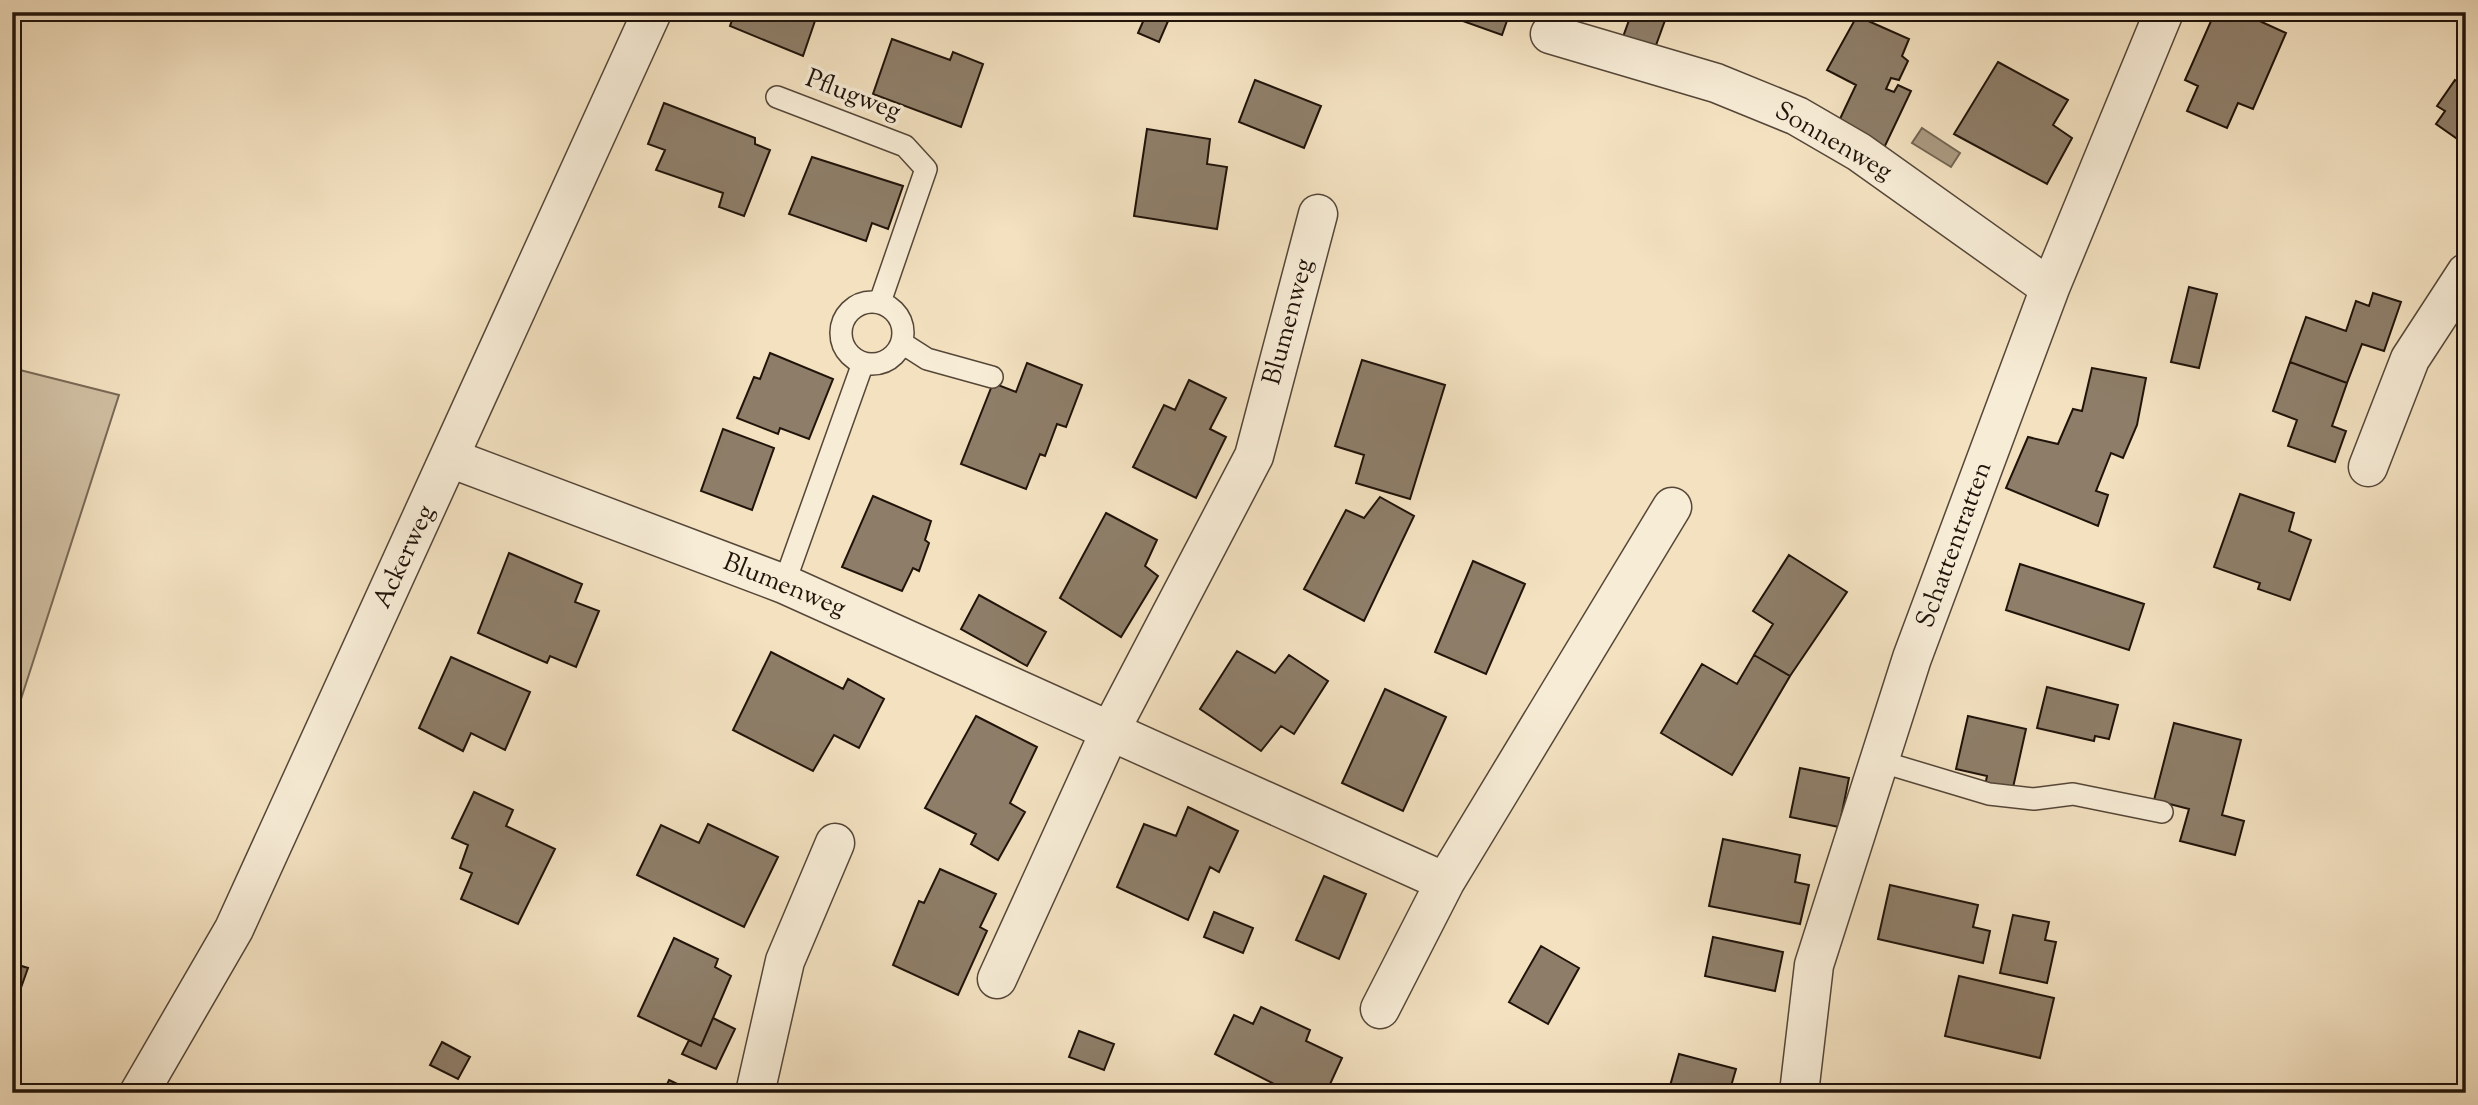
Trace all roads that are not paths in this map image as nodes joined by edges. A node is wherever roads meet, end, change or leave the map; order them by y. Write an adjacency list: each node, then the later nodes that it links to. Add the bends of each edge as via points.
1 (652, 12): 12 (street, Ackerweg)
2 (2164, 12): 7 (street, Schattentratten)
3 (1550, 34): 7 (street, Sonnenweg, via 1716,83 1797,116 1859,152)
4 (777, 97): 8 (lane, Pflugweg, via 905,146 926,169)
5 (1318, 214): 16 (street, Blumenweg, via 1254,456)
6 (2466, 273): 13 (street, via 2410,359)
7 (2050, 288): 17 (street, Schattentratten, via 1912,658)
8 (880, 302): 9 (lane, via 902,321); 10 (lane, via 859,304 841,327 845,348)
9 (902, 343): 10 (lane, via 885,361); 11 (lane, via 927,359)
10 (863, 363): 15 (lane)
11 (992, 377)
12 (450, 458): 15 (street, Blumenweg); 23 (street, Ackerweg, via 234,929)
13 (2368, 467)
14 (1672, 507): 20 (street)
15 (784, 584): 16 (street, Blumenweg)
16 (1111, 729): 20 (street, Blumenweg); 21 (street, Blumenweg)
17 (1879, 761): 18 (lane, via 1989,794 2034,799 2073,794); 25 (street, Schattentratten, via 1814,965)
18 (2162, 812)
19 (835, 843): 24 (street, via 785,961)
20 (1445, 882): 22 (street)
21 (997, 979)
22 (1380, 1009)
23 (139, 1093)
24 (755, 1093)
25 (1799, 1093)

